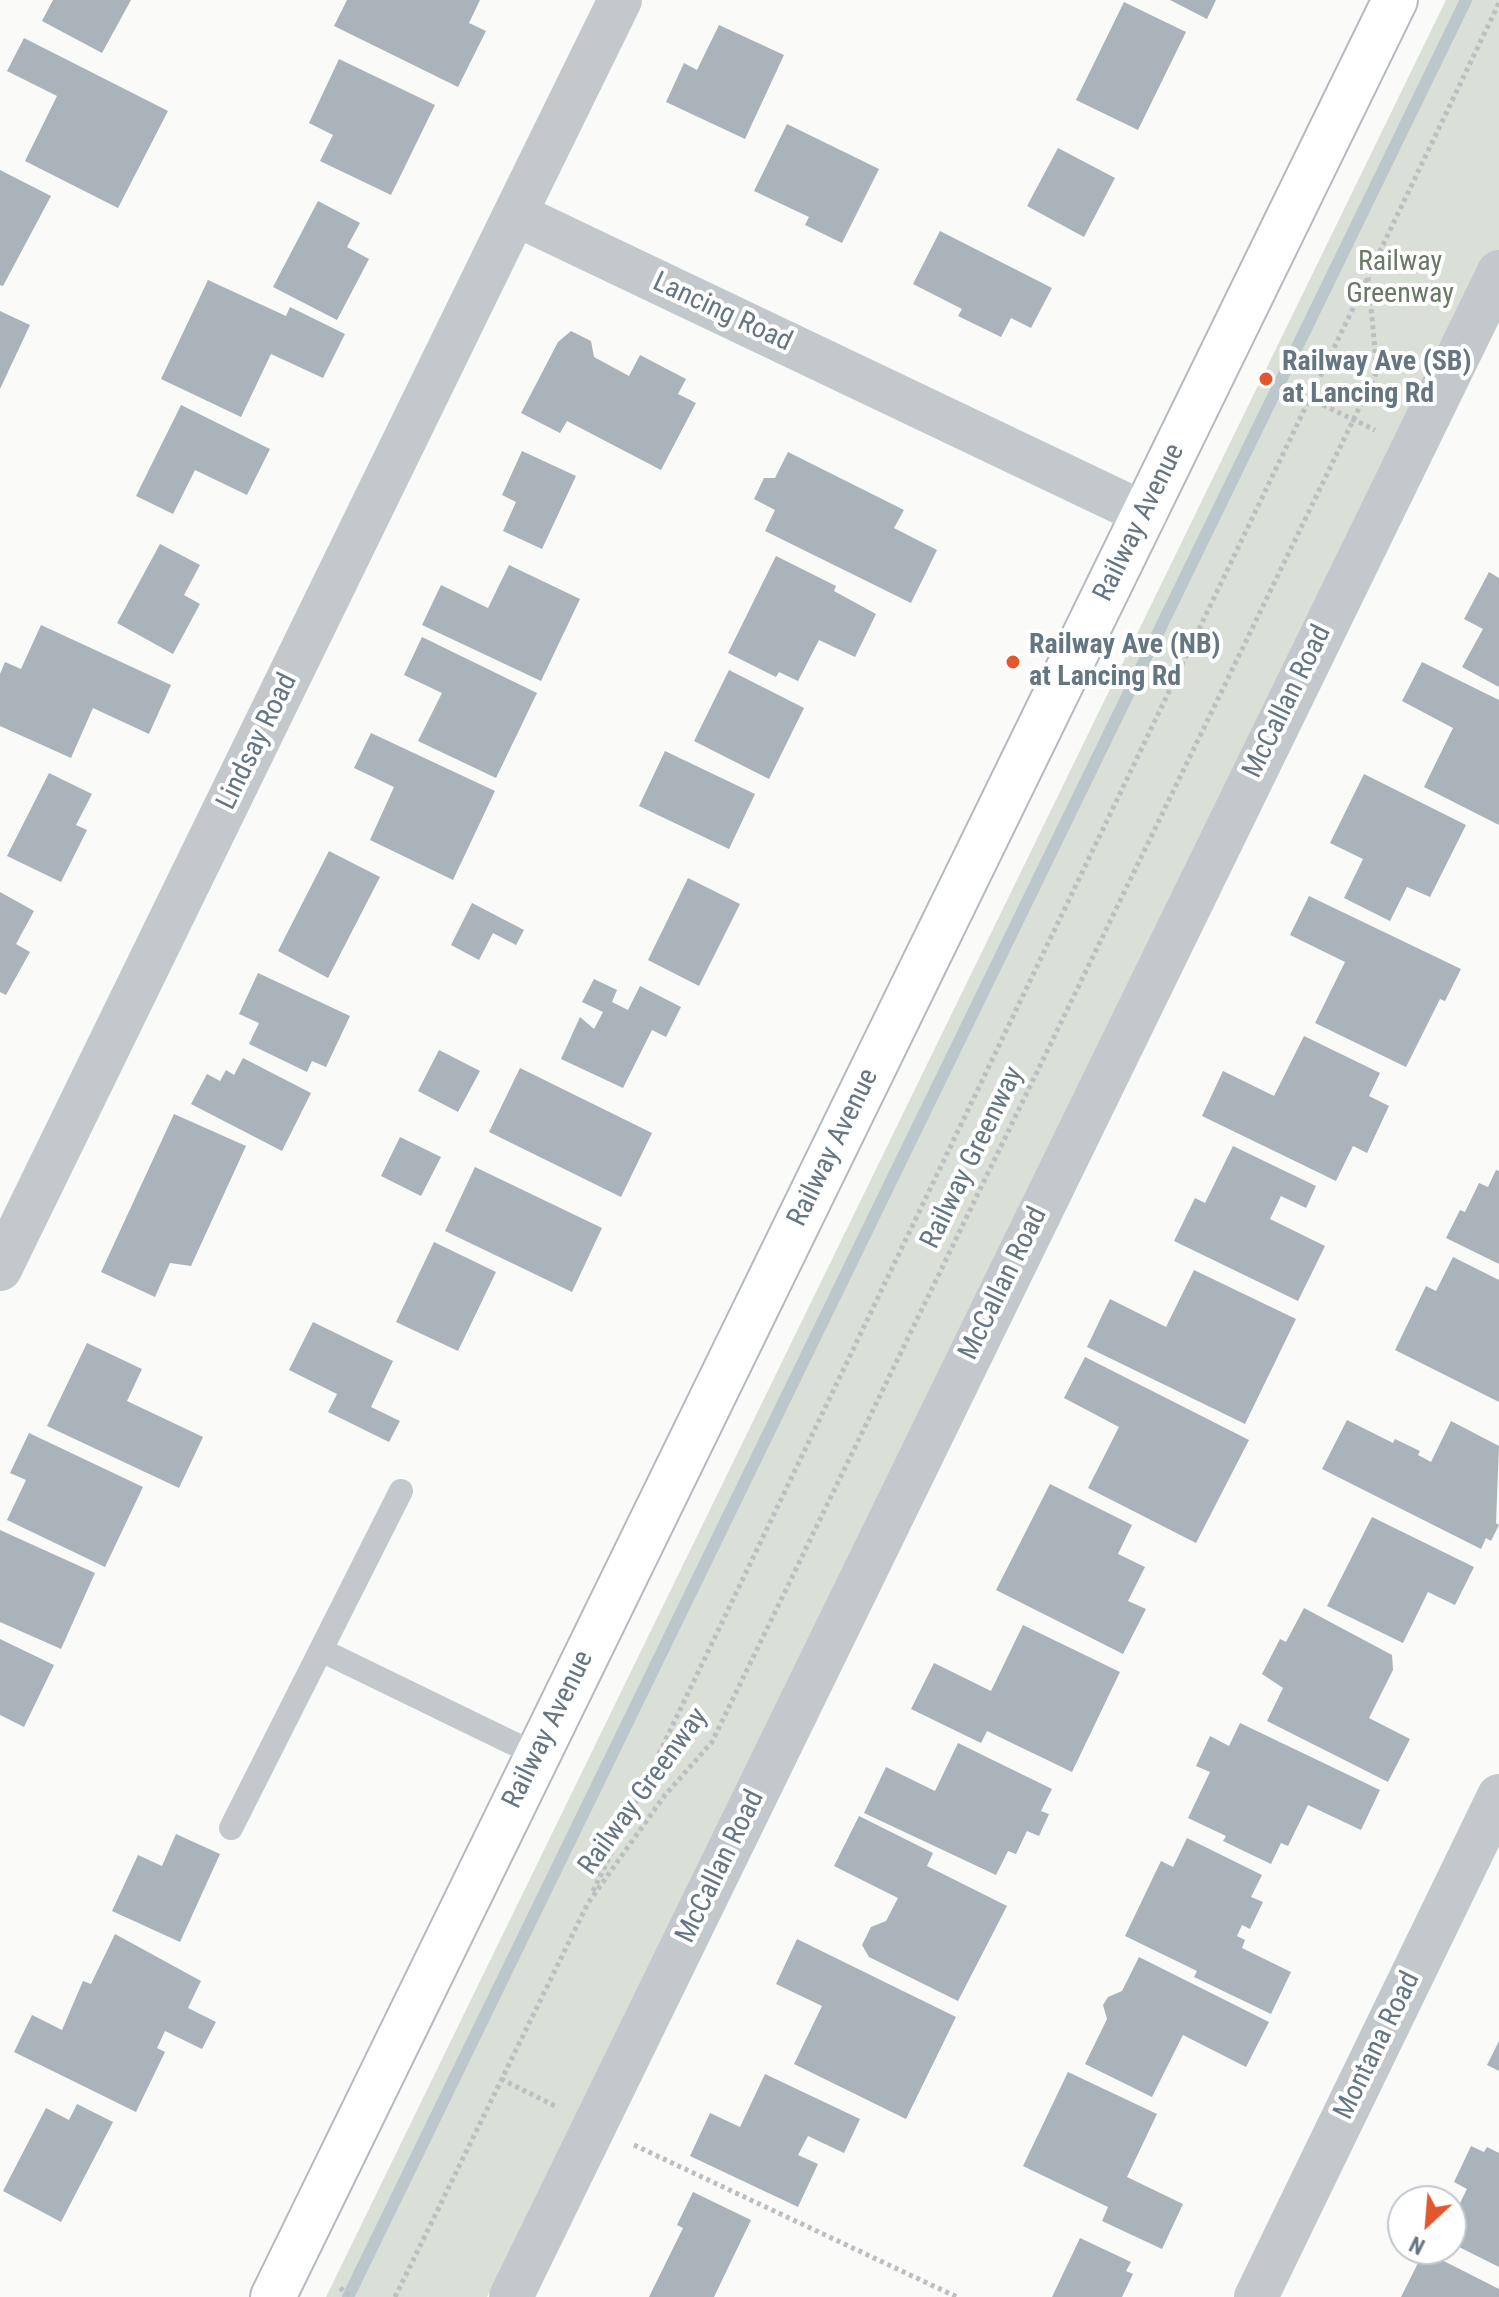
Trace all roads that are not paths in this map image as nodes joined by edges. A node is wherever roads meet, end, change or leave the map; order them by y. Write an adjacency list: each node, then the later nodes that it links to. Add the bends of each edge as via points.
1 (620, 0): 3 (street)
2 (1395, 0): 5 (main road, Railway Avenue)
3 (515, 214): 5 (street, Lancing Road); 6 (street, Lindsay Road)
4 (1499, 272): 13 (street, McCallan Road)
5 (1145, 514): 9 (main road, Railway Avenue)
6 (0, 1269)
7 (401, 1491): 8 (lane)
8 (321, 1650): 9 (lane); 11 (lane)
9 (537, 1755): 12 (main road, Railway Avenue)
10 (1499, 1796): 14 (street, Montana Road)
11 (231, 1828)
12 (273, 2297)
13 (511, 2297)
14 (1256, 2297)

